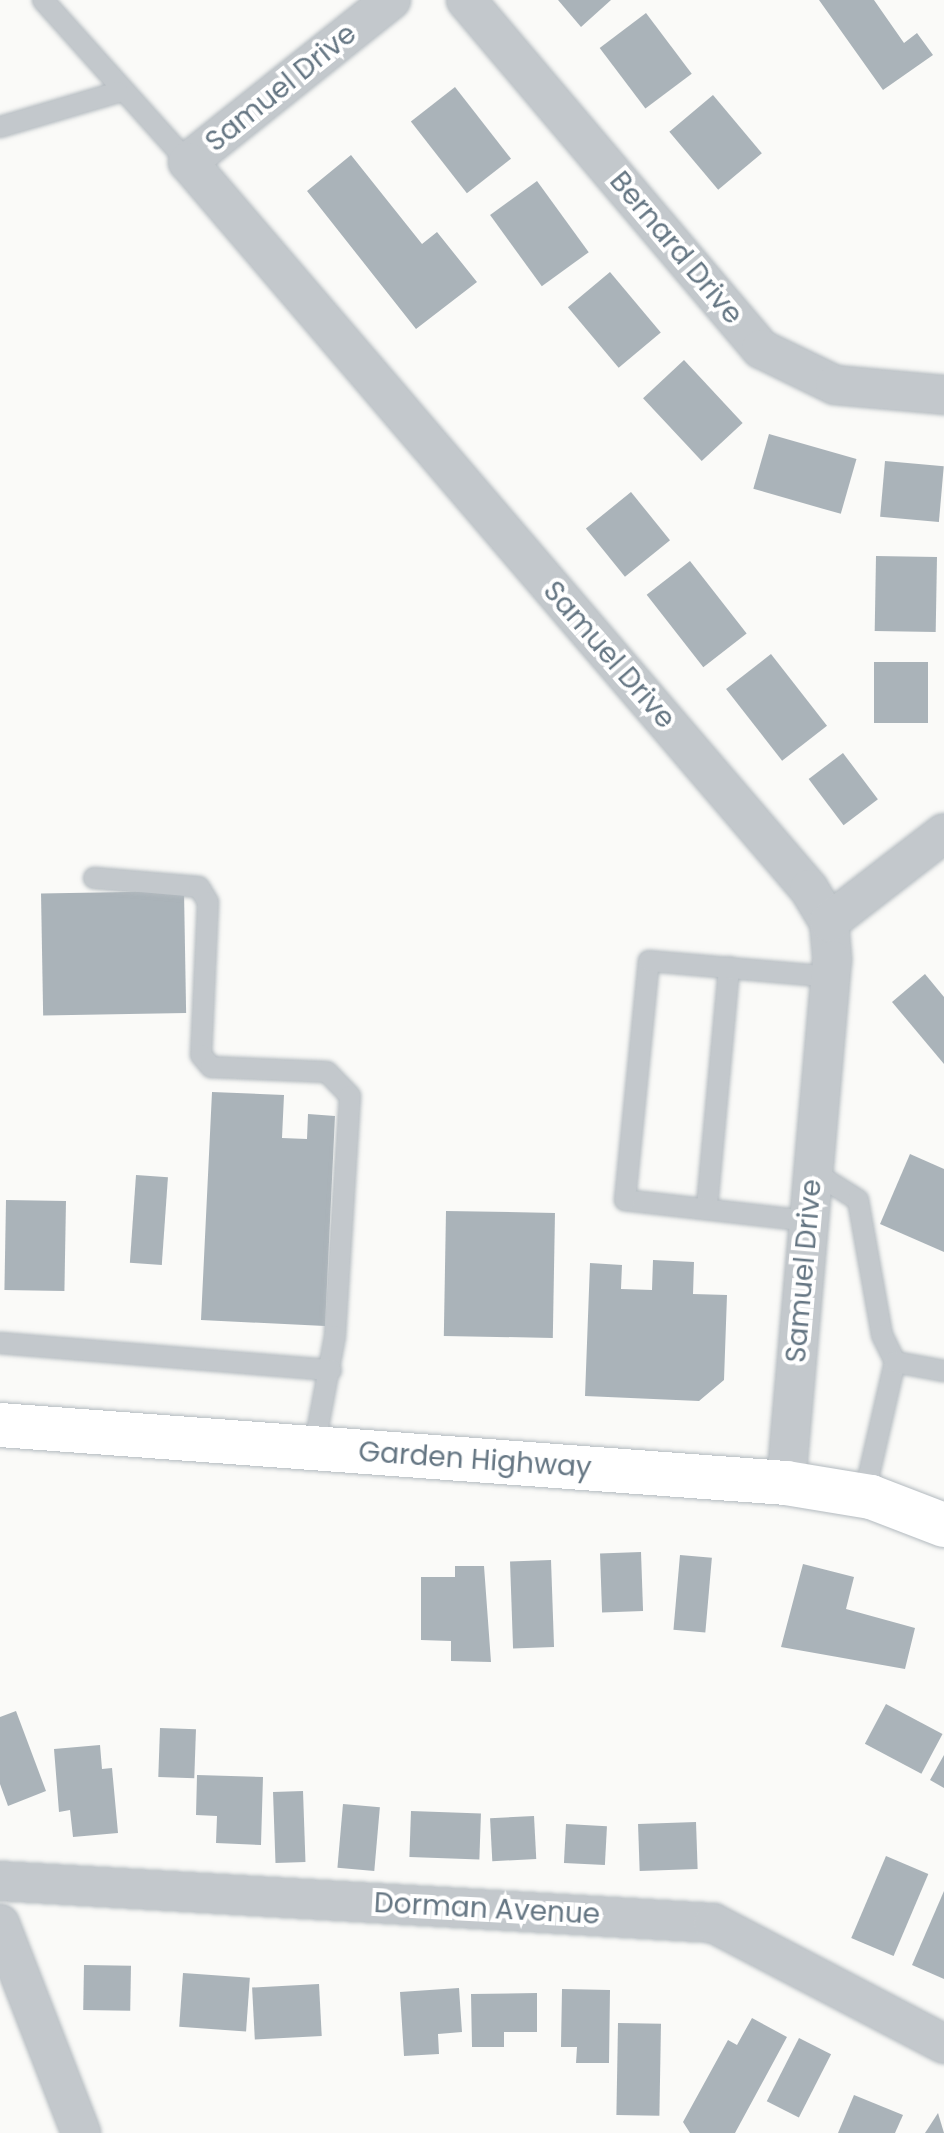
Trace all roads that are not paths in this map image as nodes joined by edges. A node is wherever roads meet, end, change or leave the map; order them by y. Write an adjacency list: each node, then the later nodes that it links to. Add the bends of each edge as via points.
1 (43, 0): 4 (lane)
2 (391, 0): 6 (street, Samuel Drive)
3 (466, 0): 7 (street, Bernard Drive, via 761,349 835,385)
4 (118, 92): 5 (lane); 6 (lane)
5 (0, 127)
6 (188, 162): 10 (street, Samuel Drive, via 809,889)
7 (944, 395)
8 (944, 833): 10 (street)
9 (94, 878): 18 (lane, via 199,887 208,902 201,1055 211,1067 327,1072 350,1096)
10 (829, 922): 12 (street, Samuel Drive)
11 (729, 967): 12 (lane); 14 (lane); 14 (lane, via 649,961 625,1200)
12 (831, 977): 13 (street, Samuel Drive)
13 (812, 1171): 15 (street, Samuel Drive); 17 (lane, via 858,1200 882,1335)
14 (707, 1206): 15 (lane)
15 (808, 1221): 22 (street, Samuel Drive)
16 (0, 1343): 18 (lane)
17 (895, 1362): 19 (lane); 23 (lane)
18 (331, 1370): 21 (lane)
19 (944, 1371)
20 (0, 1425): 21 (main road, Garden Highway)
21 (314, 1448): 22 (main road, Garden Highway)
22 (786, 1483): 23 (main road, Garden Highway)
23 (864, 1496): 24 (main road, Garden Highway)
24 (944, 1525)
25 (0, 1881): 27 (street, Dorman Avenue, via 713,1923)
26 (0, 1924): 28 (street)
27 (944, 2044)
28 (81, 2133)

